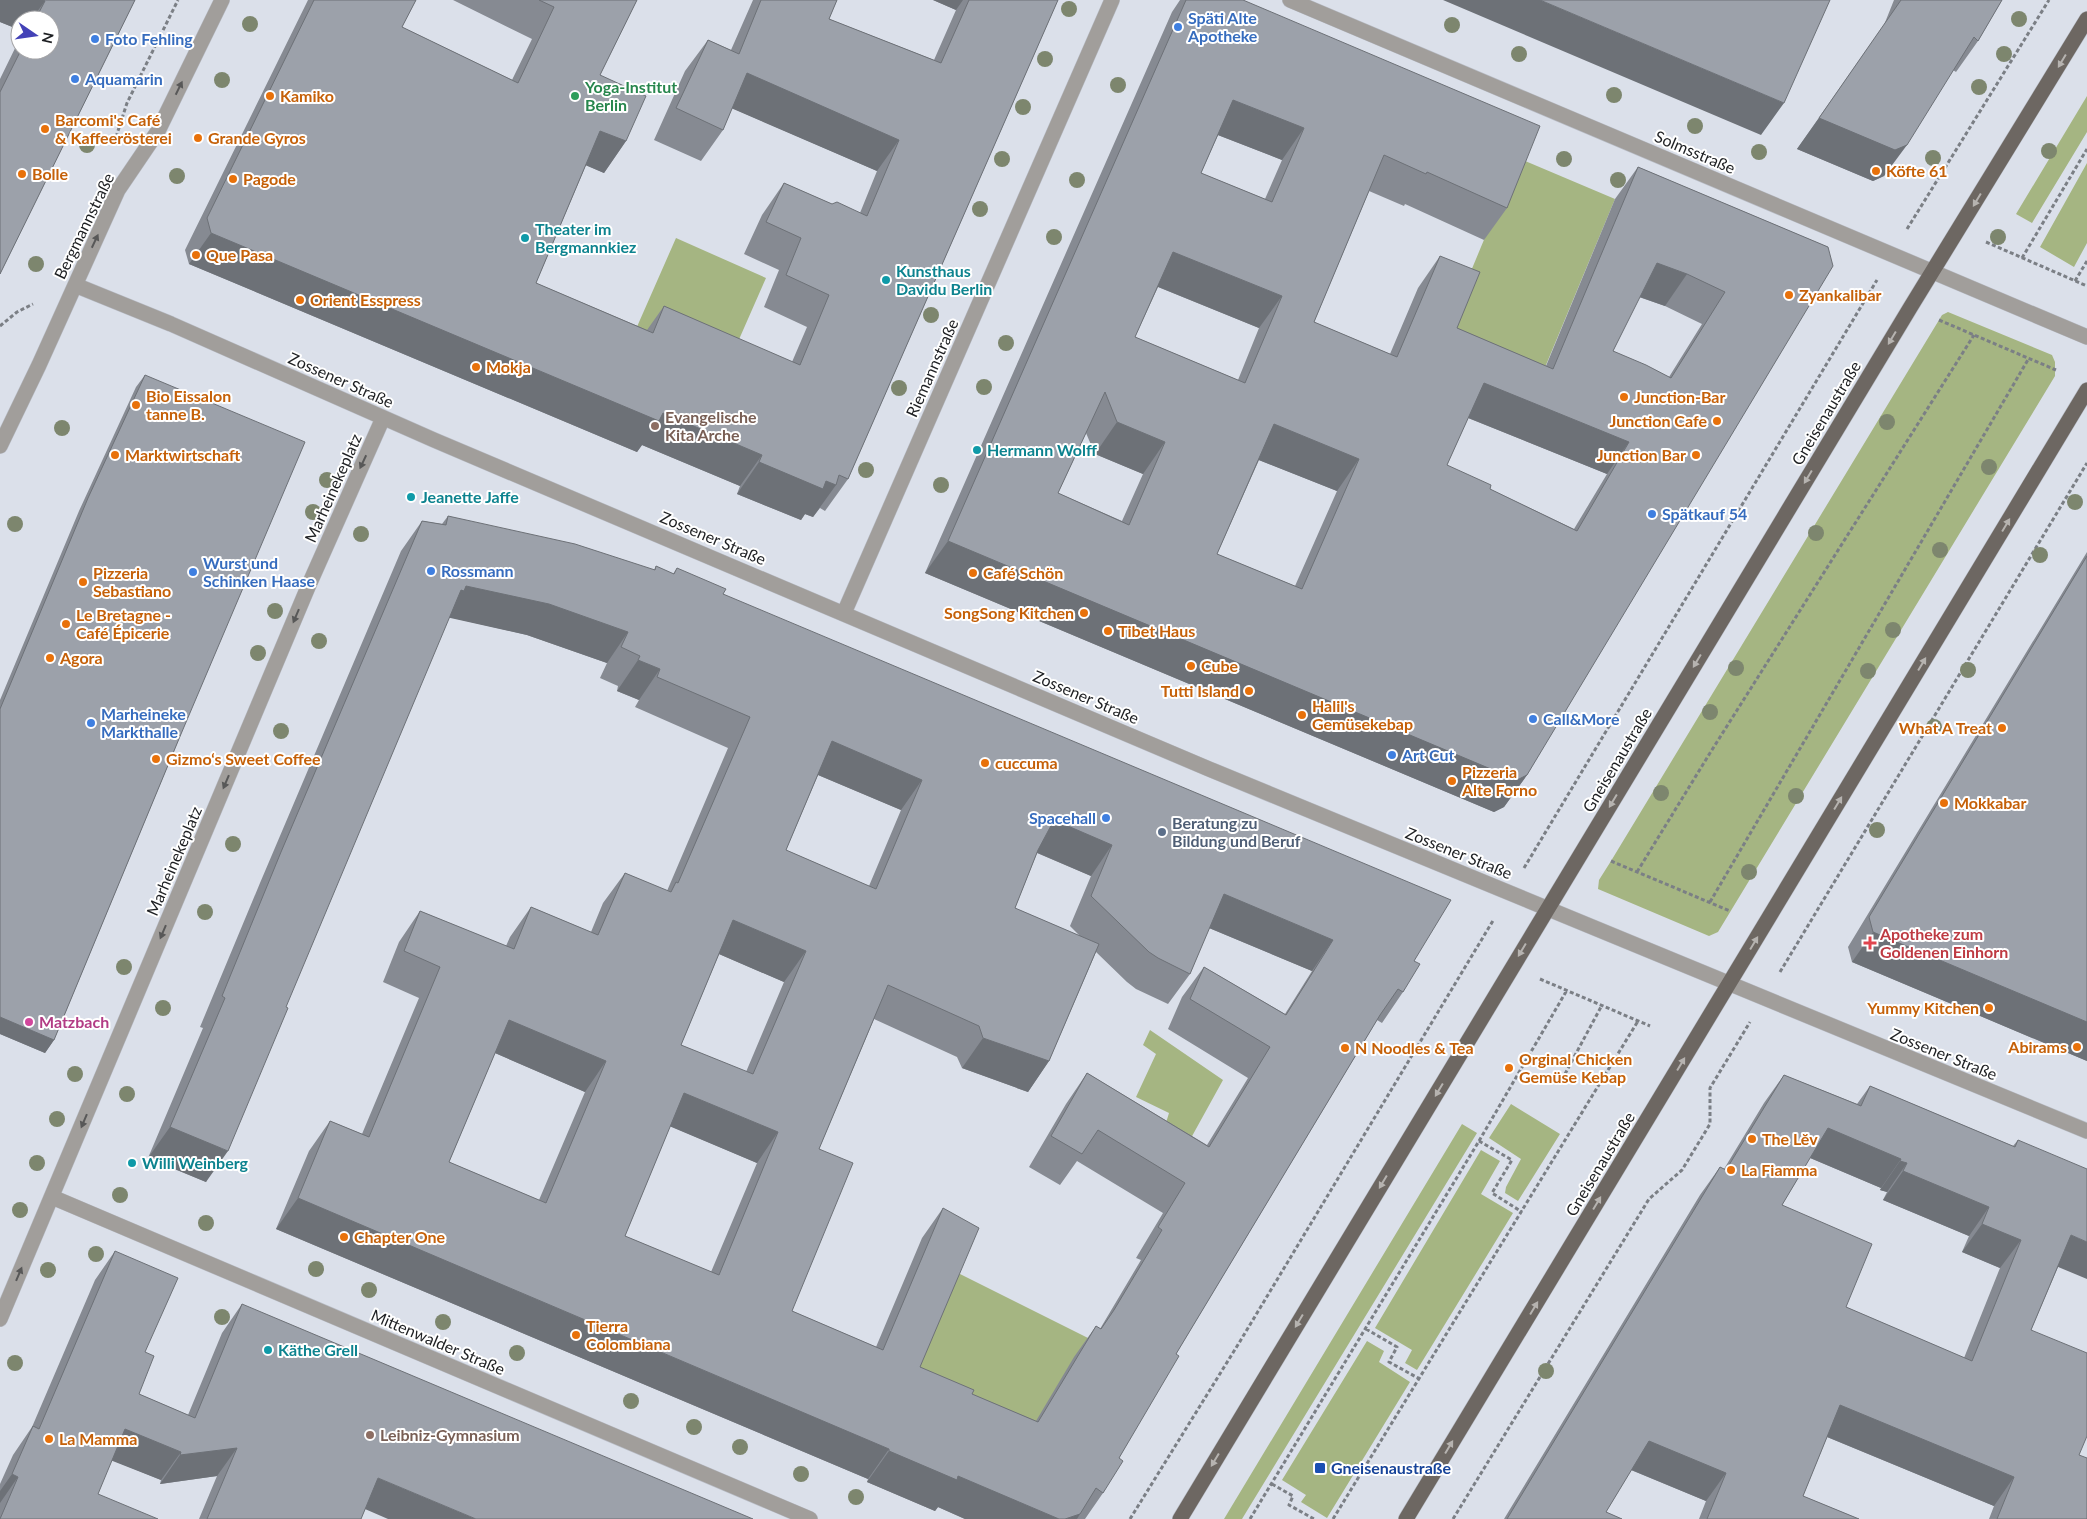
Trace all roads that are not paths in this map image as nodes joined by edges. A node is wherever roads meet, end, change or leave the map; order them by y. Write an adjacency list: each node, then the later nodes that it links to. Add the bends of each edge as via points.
1 (222, 0): 6 (street, Bergmannstraße, one-way to 1, via 118,190 158,131)
2 (1112, 0): 11 (street, Riemannstraße)
3 (1290, 0): 5 (street, Solmsstraße)
4 (2087, 19): 5 (main road, Gneisenaustraße, one-way to 5)
5 (1932, 271): 7 (street, Solmsstraße); 12 (main road, Gneisenaustraße, one-way to 12)
6 (75, 285): 9 (street, Zossener Straße, via 179,327); 10 (street, Bergmannstraße)
7 (2087, 337)
8 (2087, 390): 13 (main road, Gneisenaustraße, one-way to 8)
9 (383, 418): 11 (street, Zossener Straße); 15 (street, Marheinekeplatz, one-way to 15, via 308,586)
10 (0, 446)
11 (844, 613): 12 (street, Zossener Straße, via 1209,769)
12 (1548, 908): 13 (street, Zossener Straße); 18 (main road, Gneisenaustraße, one-way to 18)
13 (1729, 984): 14 (street, Zossener Straße); 19 (main road, Gneisenaustraße, one-way to 13)
14 (2087, 1131)
15 (52, 1197): 16 (street, Marheinekeplatz, one-way to 15); 17 (street, Mittenwalder Straße)
16 (0, 1319)
17 (810, 1519)
18 (1180, 1519)
19 (1406, 1519)

